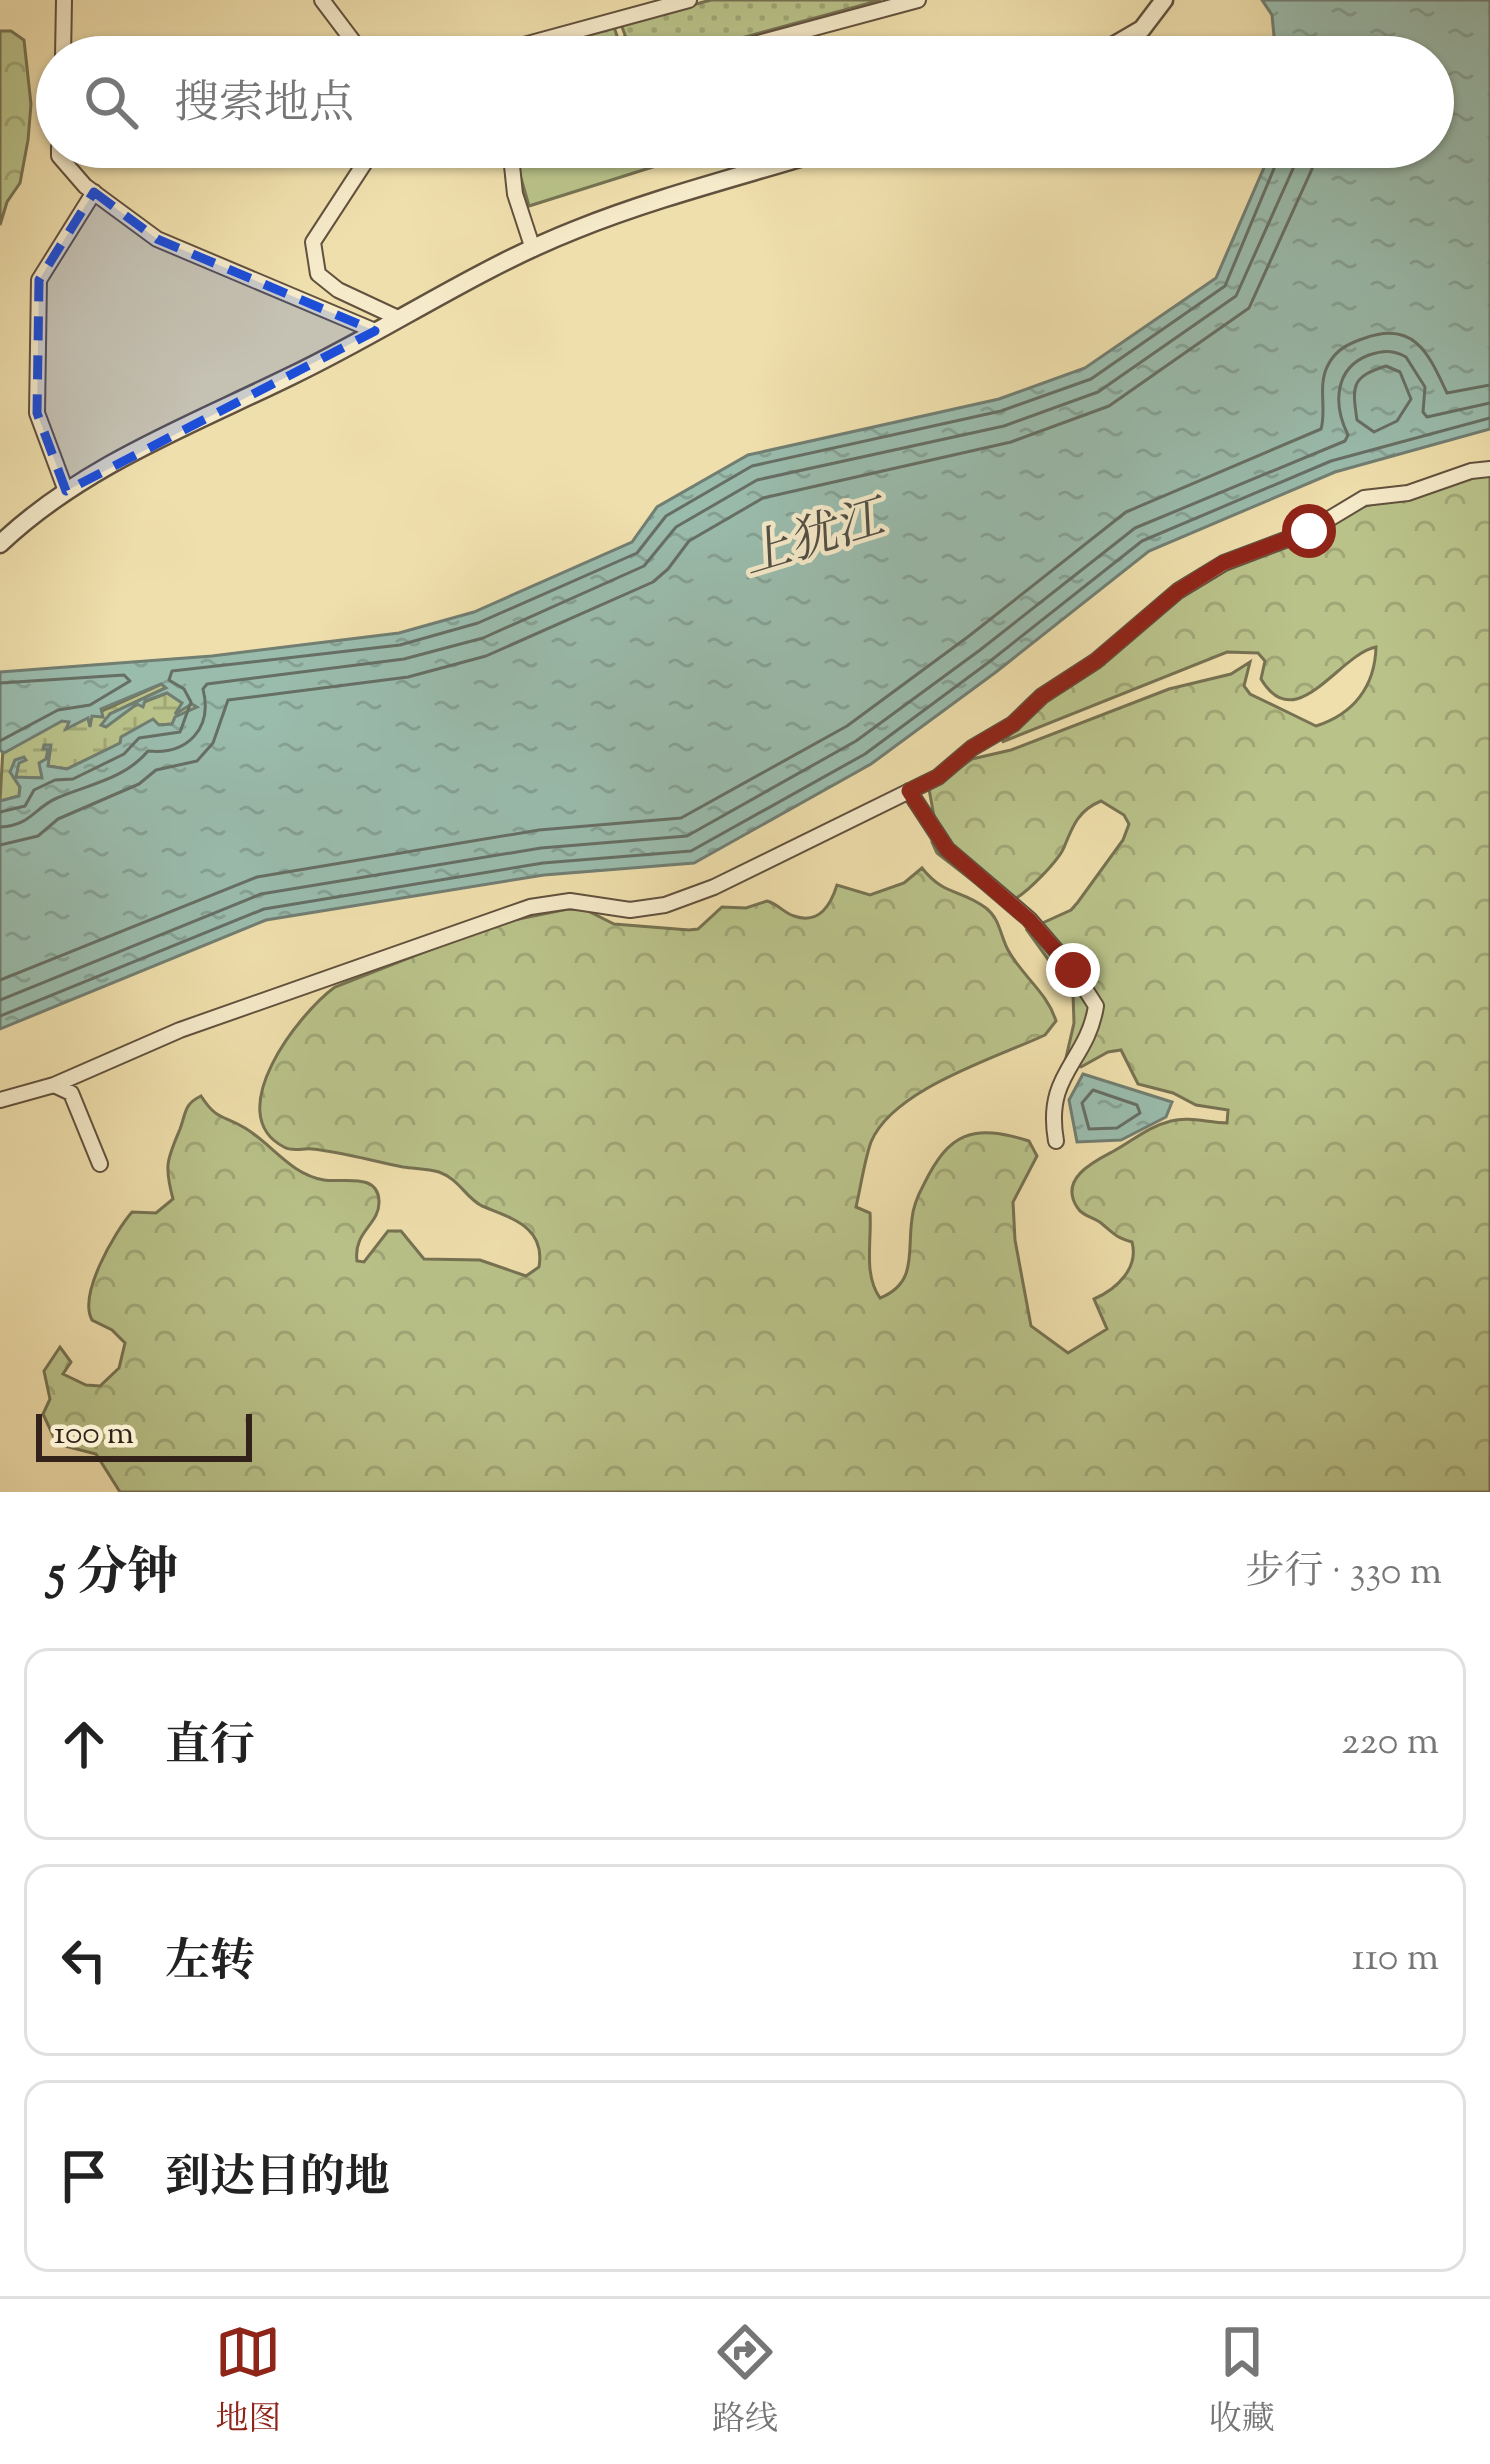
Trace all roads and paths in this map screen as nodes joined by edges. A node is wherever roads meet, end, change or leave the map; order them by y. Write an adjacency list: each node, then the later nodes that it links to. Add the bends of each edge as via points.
1 (64, 0): 7 (street)
2 (322, 0): 8 (street)
3 (689, 0): 6 (street)
4 (918, 0): 11 (street)
5 (1164, 0): 12 (street)
6 (618, 19): 9 (street); 10 (path)
7 (63, 36)
8 (349, 36)
9 (556, 36)
10 (623, 36)
11 (784, 36)
12 (1130, 36)
13 (71, 168): 17 (street)
14 (362, 168): 19 (street, via 314,242 318,274)
15 (512, 168): 18 (street)
16 (769, 168): 18 (street)
17 (94, 192): 20 (street, via 158,239); 22 (street, via 39,280 37,413)
18 (532, 249): 19 (street)
19 (398, 318): 20 (street)
20 (376, 331): 22 (street)
21 (1490, 469): 24 (street, via 1364,498 1309,531 1223,563 1013,724)
22 (66, 490): 23 (street)
23 (0, 544)
24 (909, 791): 25 (street, via 665,905 530,907 180,1030); 27 (street, via 947,849 1029,920 1096,1006 1057,1086)
25 (54, 1085): 26 (street); 28 (street, via 71,1093)
26 (0, 1100)
27 (1056, 1141)
28 (100, 1164)

